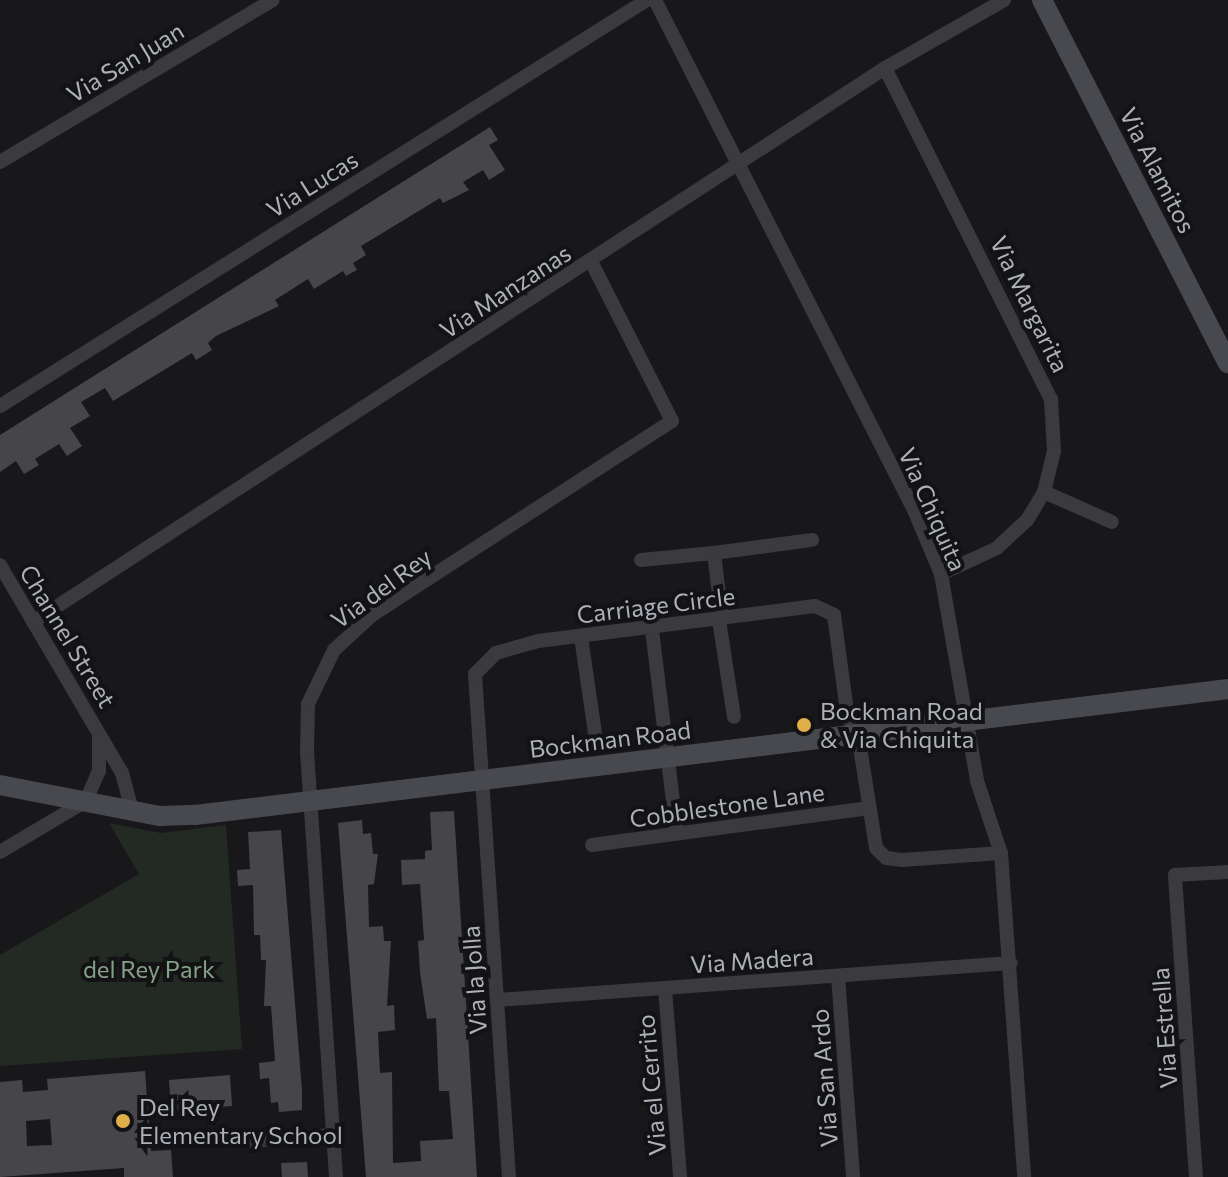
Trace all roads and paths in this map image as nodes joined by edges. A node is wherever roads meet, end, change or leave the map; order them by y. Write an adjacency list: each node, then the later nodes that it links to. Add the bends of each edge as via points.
1 (273, 0): 7 (street, Via San Juan)
2 (647, 0): 11 (street, Via Lucas)
3 (655, 0): 8 (street, Via Chiquita)
4 (1004, 0): 6 (street, Via Manzanas)
5 (1042, 0): 10 (street, Via Alamitos)
6 (885, 68): 8 (street, Via Manzanas); 12 (street, Via Margarita, via 1051,399 1054,451)
7 (0, 162)
8 (739, 164): 9 (street, Via Manzanas); 18 (street, Via Chiquita, via 914,510)
9 (591, 261): 20 (street, Via Manzanas); 33 (street, Via del Rey, via 672,421 372,615 334,650 308,704)
10 (1228, 363)
11 (0, 406)
12 (1044, 492): 13 (street); 18 (street, Via Margarita, via 1027,520 997,548)
13 (1112, 522)
14 (812, 540): 15 (street)
15 (714, 553): 16 (street); 19 (street)
16 (641, 560)
17 (0, 565): 20 (street, Channel Street)
18 (941, 574): 25 (street, Via Chiquita)
19 (721, 620): 21 (street, Carriage Circle); 24 (street); 27 (street, Carriage Circle, via 815,606 834,615 848,718)
20 (33, 622): 26 (street, Channel Street)
21 (652, 630): 22 (street, Carriage Circle); 29 (street)
22 (581, 637): 28 (street); 30 (street, Carriage Circle, via 538,641 496,653 475,674)
23 (1228, 689): 25 (street, Bockman Road)
24 (734, 717)
25 (965, 721): 27 (street, Bockman Road); 39 (street, Via Chiquita, via 977,781)
26 (98, 731): 32 (street, Channel Street, via 99,771); 35 (street, Channel Street, via 122,773)
27 (858, 735): 29 (street, Bockman Road); 34 (street)
28 (596, 740)
29 (670, 759): 30 (street, Bockman Road); 36 (street)
30 (481, 781): 33 (street, Bockman Road); 44 (street, Via la Jolla)
31 (0, 785): 32 (street, Bockman Road)
32 (86, 801): 35 (street, Bockman Road); 38 (street)
33 (311, 802): 35 (street, Bockman Road, via 195,815); 45 (street, Via del Rey)
34 (868, 808): 36 (street, Cobblestone Lane); 39 (street, via 876,848 886,858)
35 (132, 811)
36 (677, 833): 37 (street, Cobblestone Lane)
37 (592, 845)
38 (0, 852)
39 (1001, 853): 41 (street, Via Chiquita)
40 (1228, 872): 52 (street, Via Estrella, via 1175,875)
41 (1011, 963): 42 (street, Via Madera); 51 (street, Via Chiquita)
42 (838, 976): 43 (street, Via Madera); 50 (street, Via San Ardo)
43 (665, 989): 44 (street, Via Madera); 49 (street, Via el Cerrito)
44 (497, 1000): 48 (street, Via la Jolla)
45 (333, 1135): 46 (street); 47 (street, Via del Rey)
46 (246, 1141)
47 (336, 1177)
48 (509, 1177)
49 (680, 1177)
50 (853, 1177)
51 (1024, 1177)
52 (1196, 1177)

